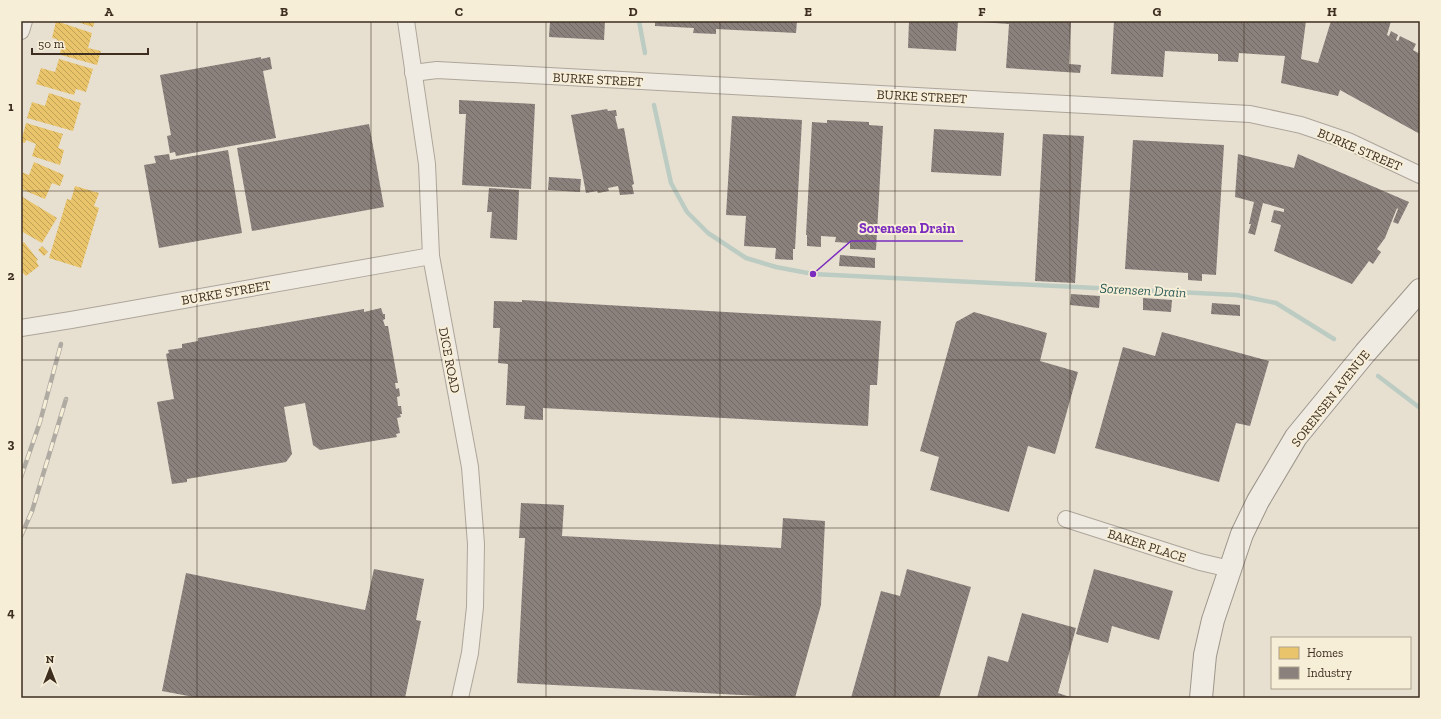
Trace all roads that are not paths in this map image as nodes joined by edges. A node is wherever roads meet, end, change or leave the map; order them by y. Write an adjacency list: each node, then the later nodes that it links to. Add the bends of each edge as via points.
1 (24, 21): 3 (street)
2 (406, 21): 4 (street, DICE ROAD)
3 (21, 31)
4 (413, 73): 5 (street, BURKE STREET, via 437,70 1250,114 1301,125 1348,141); 6 (street, DICE ROAD, via 427,164)
5 (1420, 175)
6 (431, 256): 8 (street, BURKE STREET); 11 (street, DICE ROAD, via 470,467 476,544 475,607 470,653)
7 (1420, 290): 10 (street, SORENSEN AVENUE, via 1296,437 1258,501 1242,534)
8 (21, 328)
9 (1066, 519): 10 (street, BAKER PLACE, via 1200,562)
10 (1230, 569): 12 (street, SORENSEN AVENUE, via 1213,620 1205,655)
11 (460, 698)
12 (1201, 698)

